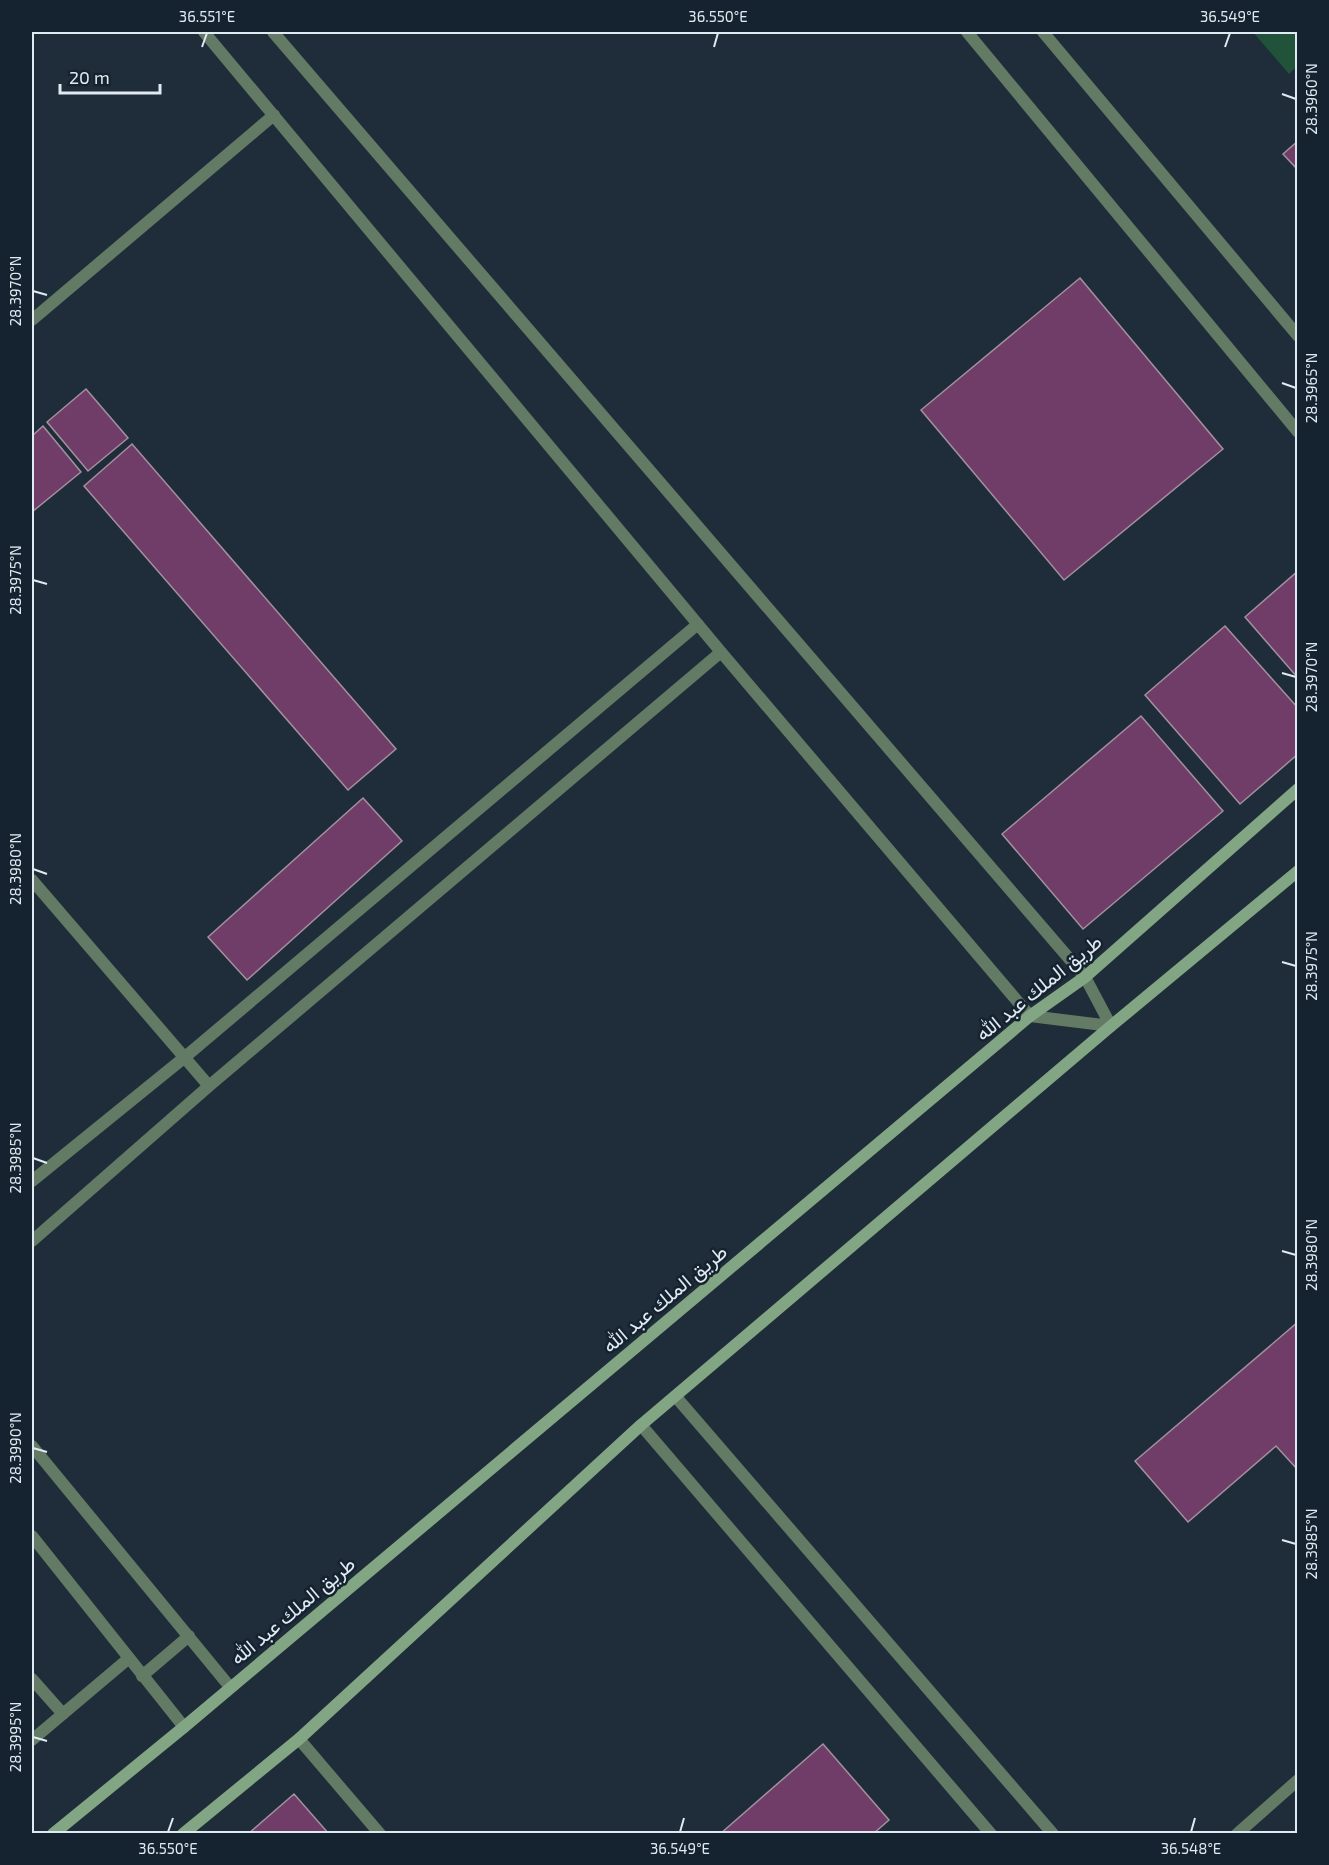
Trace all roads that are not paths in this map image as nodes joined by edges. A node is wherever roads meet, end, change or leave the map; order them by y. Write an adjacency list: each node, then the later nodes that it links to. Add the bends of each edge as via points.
1 (204, 32): 5 (street)
2 (273, 32): 14 (street)
3 (967, 32): 8 (street)
4 (1042, 32): 7 (street)
5 (274, 115): 6 (street); 9 (street)
6 (32, 321)
7 (1298, 336)
8 (1298, 432)
9 (698, 624): 10 (street); 17 (street)
10 (721, 652): 15 (street); 18 (street)
11 (1298, 789): 14 (main road, طريق الملك عبد الله)
12 (1298, 871): 16 (main road)
13 (32, 880): 17 (street)
14 (1085, 977): 15 (main road, طريق الملك عبد الله); 16 (street)
15 (1030, 1016): 16 (street); 29 (main road, طريق الملك عبد الله)
16 (1111, 1026): 21 (main road)
17 (185, 1057): 18 (street); 19 (street)
18 (209, 1086): 20 (street)
19 (32, 1181)
20 (32, 1241)
21 (676, 1397): 22 (main road); 39 (street)
22 (641, 1425): 33 (main road); 38 (street)
23 (32, 1446): 25 (street)
24 (32, 1536): 26 (street)
25 (189, 1636): 27 (street); 29 (street)
26 (128, 1659): 27 (street); 30 (street)
27 (142, 1676): 31 (street)
28 (32, 1679): 30 (street)
29 (230, 1687): 31 (main road, طريق الملك عبد الله)
30 (63, 1714): 32 (street)
31 (184, 1727): 35 (main road, طريق الملك عبد الله)
32 (32, 1740)
33 (299, 1740): 36 (main road); 37 (street)
34 (1298, 1780): 40 (street)
35 (53, 1833)
36 (183, 1833)
37 (380, 1833)
38 (991, 1833)
39 (1053, 1833)
40 (1238, 1833)

